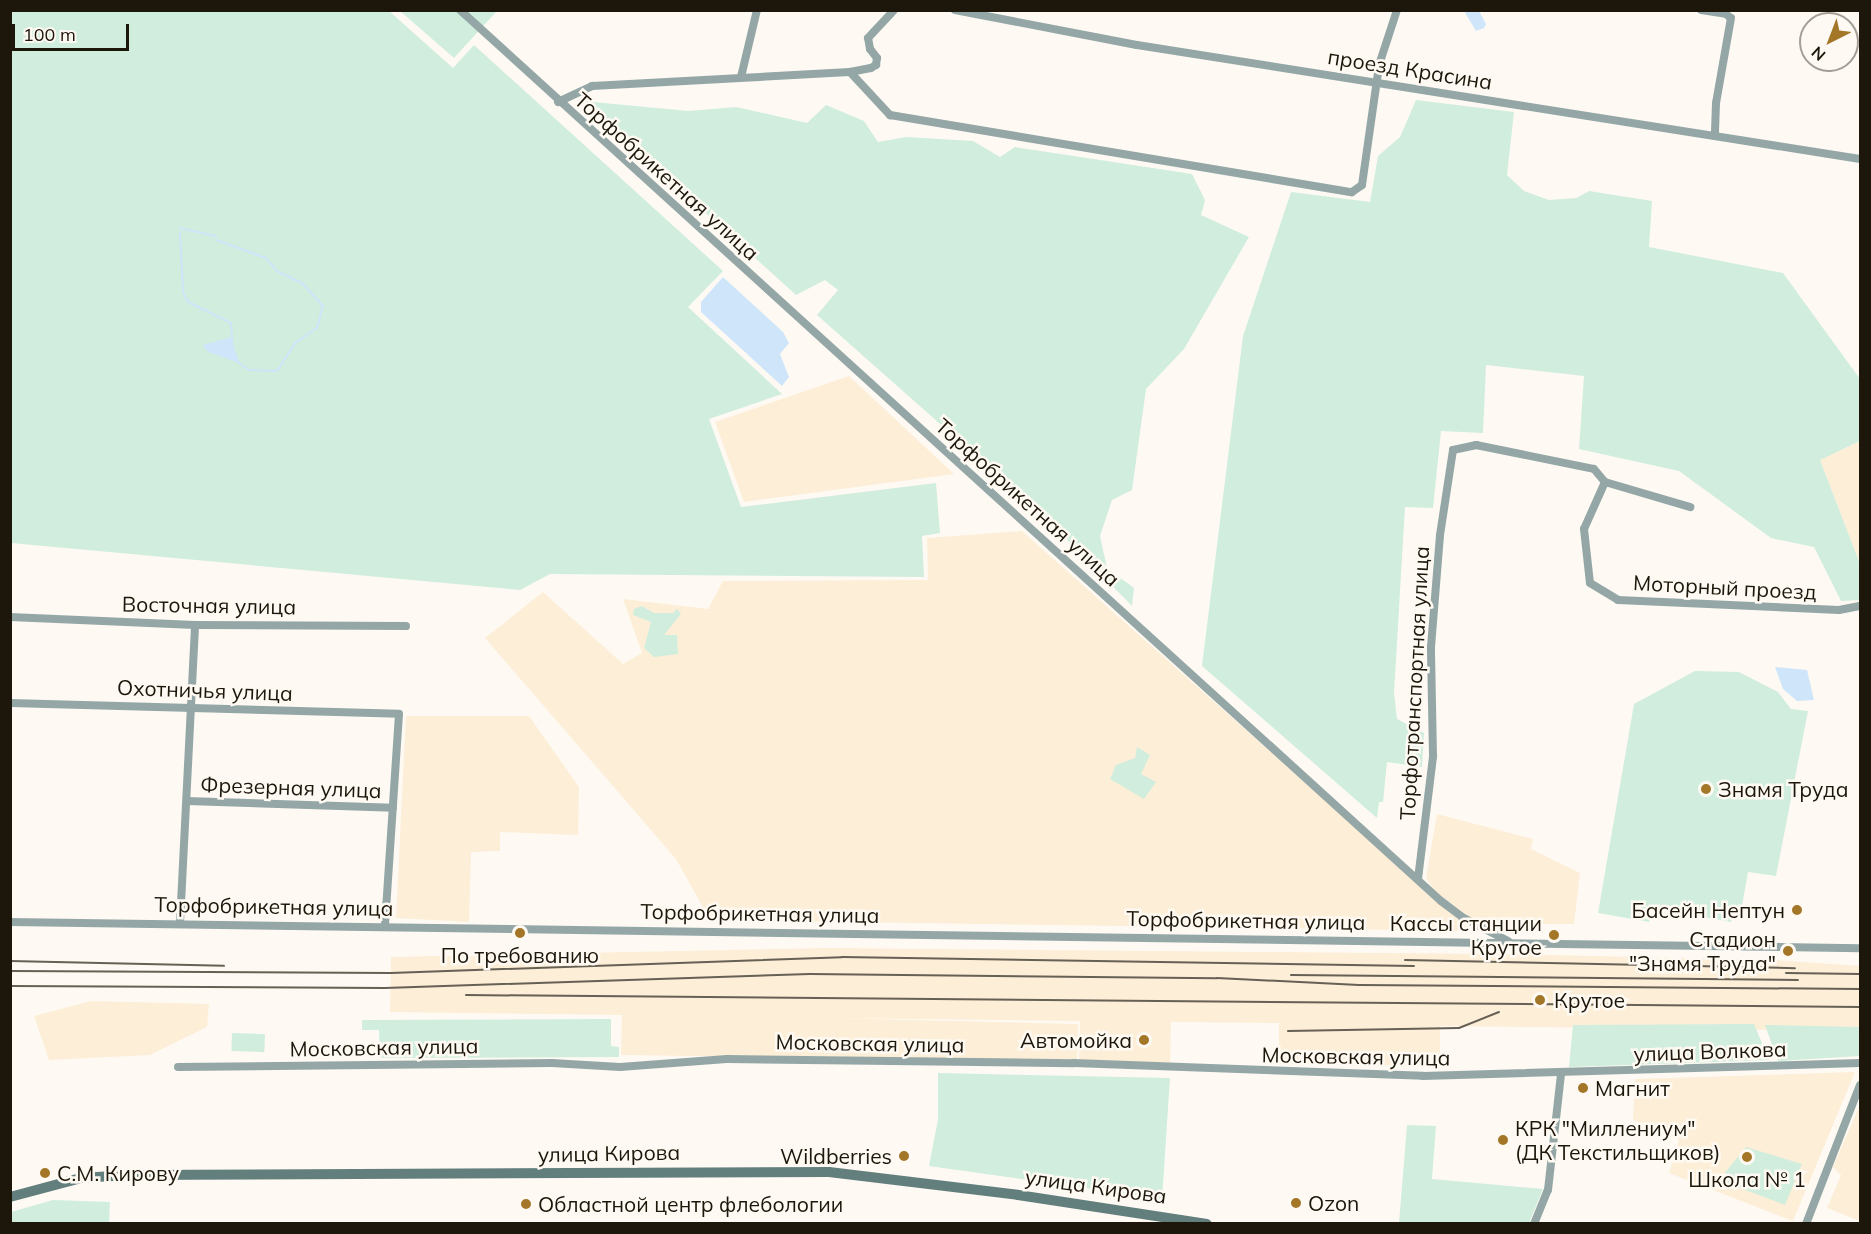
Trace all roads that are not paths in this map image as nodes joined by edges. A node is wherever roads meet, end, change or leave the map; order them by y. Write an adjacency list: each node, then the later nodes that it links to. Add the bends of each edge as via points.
1 (757, 10): 8 (street)
2 (894, 10): 7 (street, via 868,38 876,65)
3 (955, 10): 9 (street, проезд Красина, via 1137,45)
4 (1397, 10): 9 (street)
5 (1701, 10): 11 (street, via 1731,18 1716,103)
6 (464, 12): 10 (street, Торфобрикетная улица)
7 (850, 72): 8 (street); 9 (street, via 890,115 1352,192 1362,185)
8 (741, 77): 10 (street, via 592,86)
9 (1378, 82): 11 (street, проезд Красина)
10 (558, 102): 23 (street, Торфобрикетная улица)
11 (1715, 135): 12 (street, проезд Красина)
12 (1860, 159)
13 (1605, 482): 14 (street, Торфотранспортная улица); 15 (street, Моторный проезд, via 1584,529 1590,583 1618,600 1839,610); 23 (street, Торфотранспортная улица, via 1594,470 1572,465 1476,446 1453,450 1440,535 1431,647 1433,756)
14 (1690, 507)
15 (1860, 606)
16 (10, 617): 17 (street, Восточная улица)
17 (195, 625): 18 (street, Восточная улица); 20 (street)
18 (406, 626)
19 (10, 703): 20 (street, Охотничья улица)
20 (192, 708): 21 (street); 22 (street, Охотничья улица, via 399,714)
21 (187, 801): 22 (street, Фрезерная улица); 25 (street)
22 (393, 808): 26 (street)
23 (1418, 879): 27 (street, Торфобрикетная улица, via 1462,917)
24 (10, 922): 25 (street, Торфобрикетная улица)
25 (180, 923): 26 (street, Торфобрикетная улица)
26 (386, 925): 27 (street, Торфобрикетная улица)
27 (1509, 942): 28 (street, Торфобрикетная улица)
28 (1860, 948)
29 (1860, 1063): 31 (street, улица Волкова)
30 (178, 1067): 31 (street, Московская улица, via 552,1063 621,1066 727,1059 1074,1063 1423,1076)
31 (1561, 1074): 36 (street, via 1548,1190)
32 (1860, 1085): 37 (street)
33 (10, 1197): 34 (street, улица Кирова, via 81,1178 157,1174 829,1172)
34 (1172, 1220): 35 (street, улица Кирова)
35 (1207, 1224)
36 (1534, 1224)
37 (1806, 1224)

